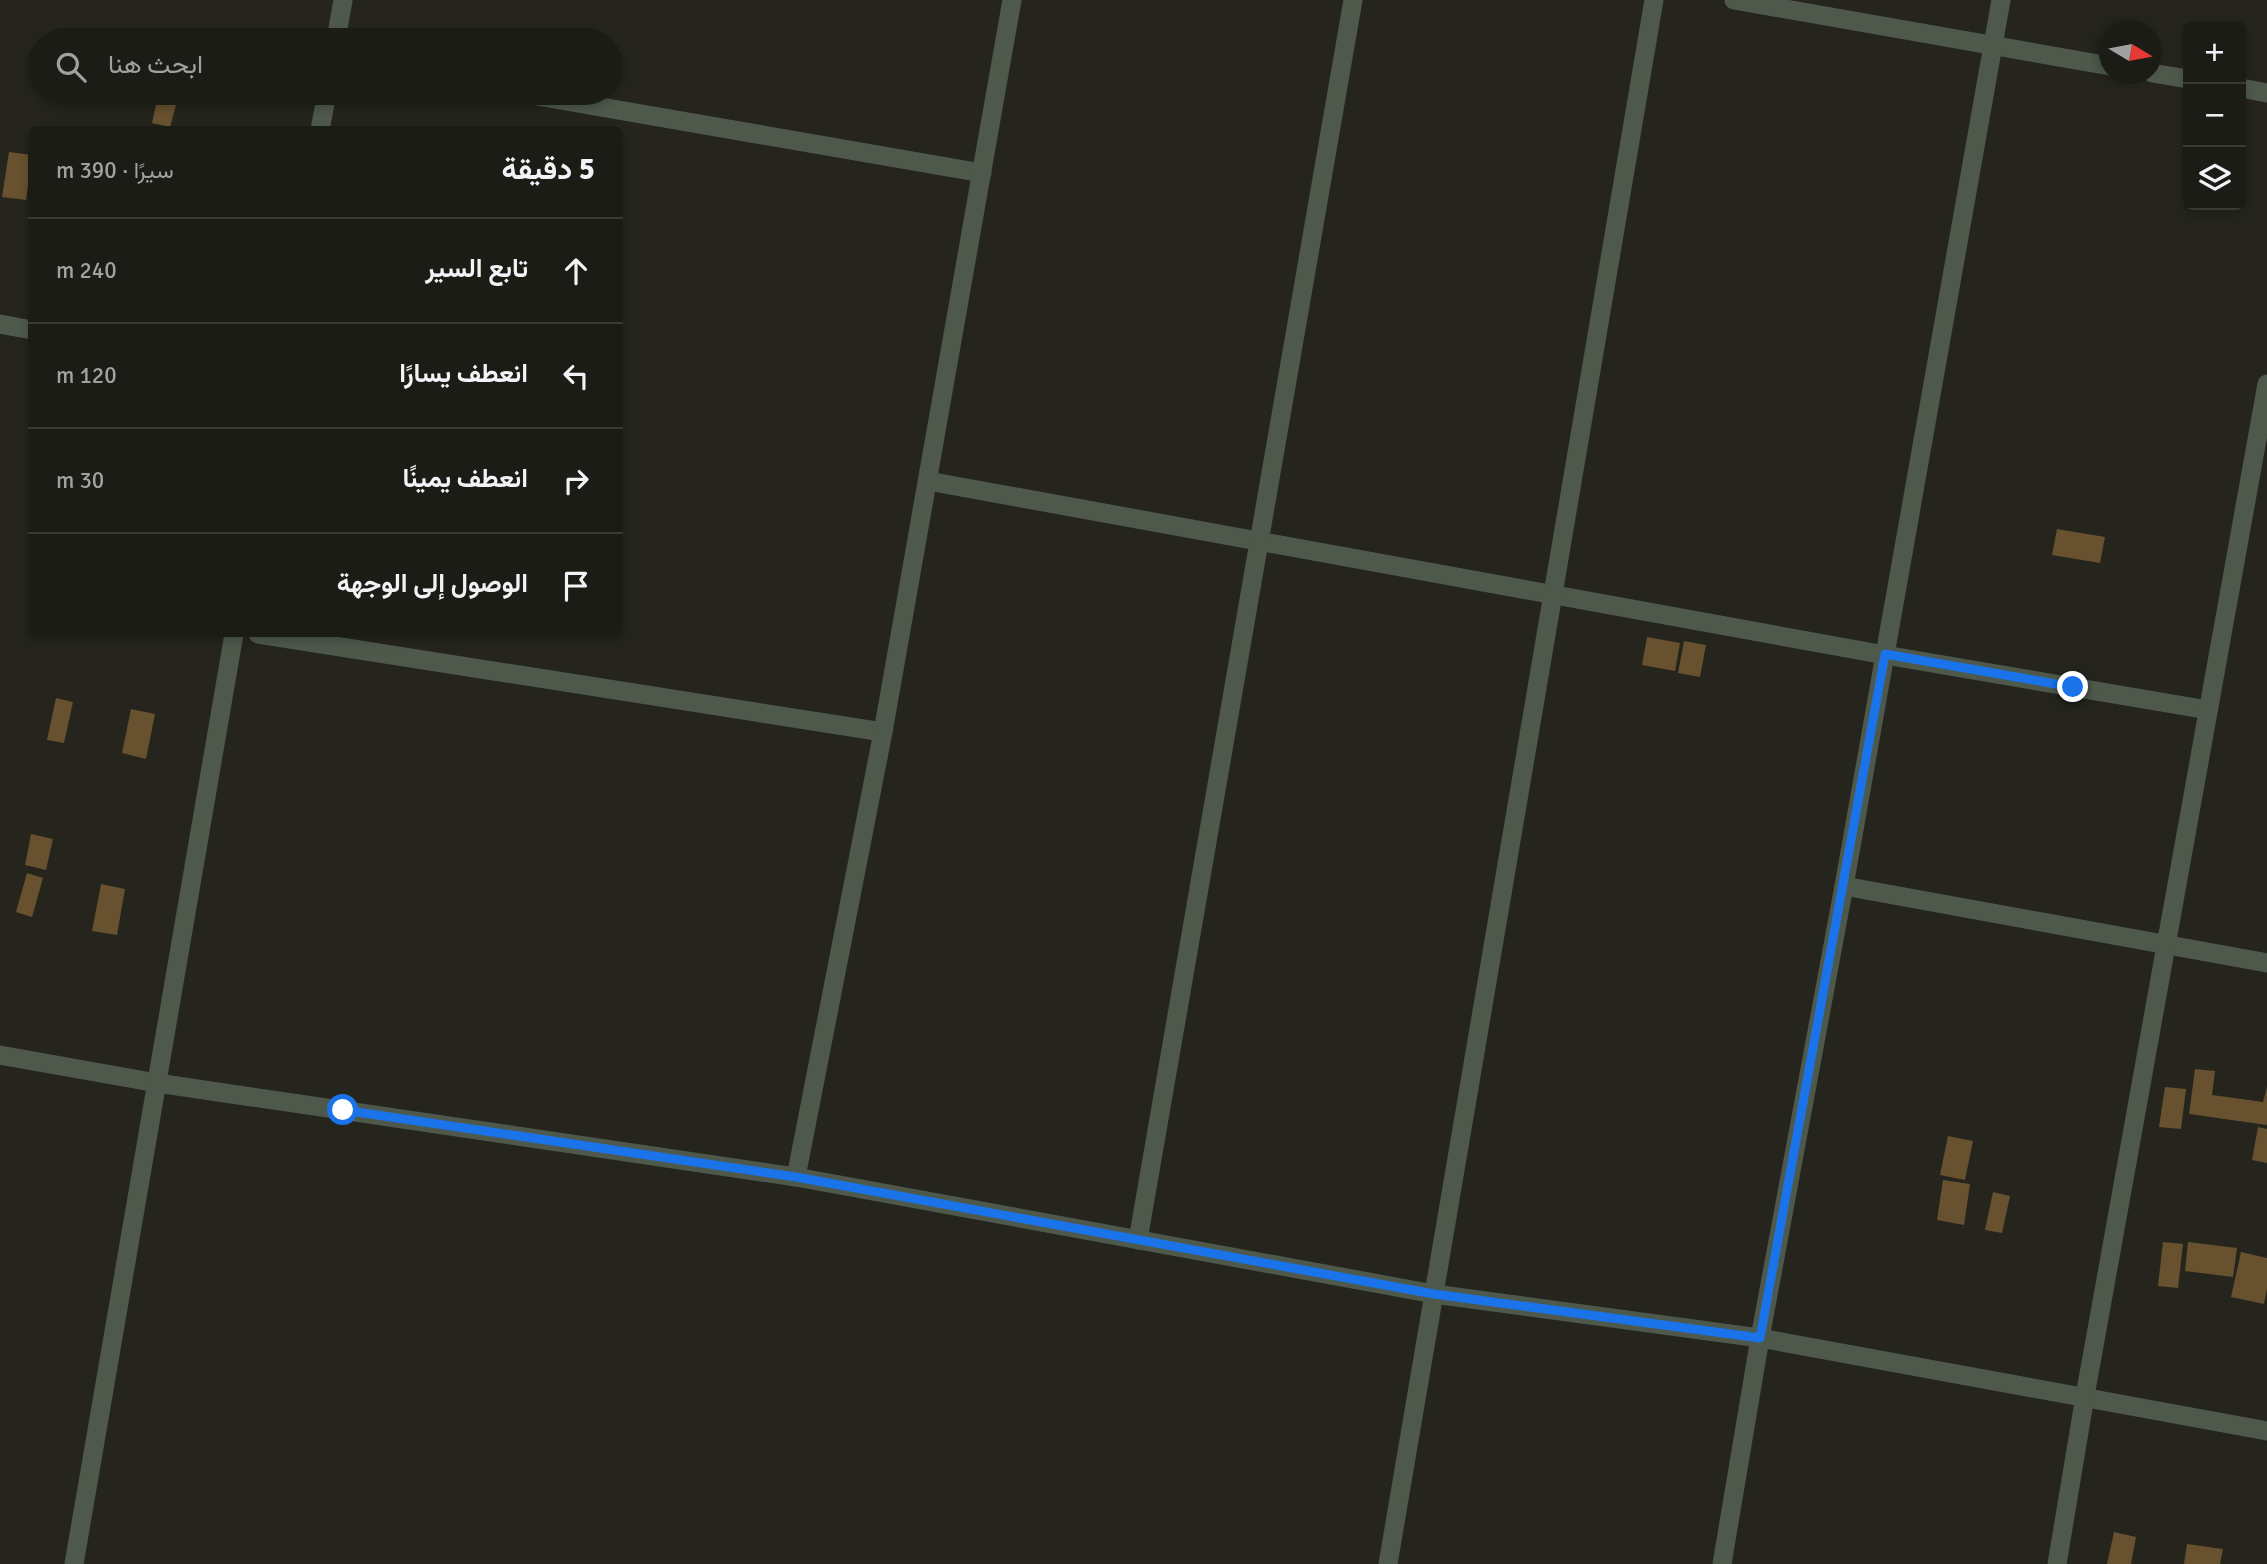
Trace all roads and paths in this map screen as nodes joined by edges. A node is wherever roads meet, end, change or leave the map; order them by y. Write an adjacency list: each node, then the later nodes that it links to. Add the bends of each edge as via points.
1 (343, 0): 7 (street)
2 (1012, 0): 17 (street)
3 (1353, 0): 22 (street)
4 (1654, 0): 23 (street)
5 (1734, 0): 8 (street)
6 (2001, 0): 8 (street)
7 (338, 28)
8 (1993, 47): 9 (street); 26 (street)
9 (2099, 64)
10 (2162, 75): 11 (street)
11 (2183, 78)
12 (2246, 89): 13 (street)
13 (2267, 93)
14 (325, 105): 16 (street)
15 (589, 105): 17 (street)
16 (321, 126)
17 (982, 173): 21 (street)
18 (0, 324): 19 (street)
19 (28, 329)
20 (2267, 388): 27 (street)
21 (928, 481): 22 (street); 28 (street)
22 (1259, 541): 23 (street); 35 (street)
23 (1553, 594): 26 (street); 36 (street)
24 (233, 637): 33 (street)
25 (277, 637): 28 (street)
26 (1885, 654): 27 (street); 29 (street)
27 (2208, 710): 30 (street)
28 (883, 732): 34 (street)
29 (1844, 886): 30 (street); 37 (street)
30 (2168, 945): 31 (street); 38 (street)
31 (2267, 963)
32 (0, 1055): 33 (street)
33 (157, 1083): 34 (street); 40 (street)
34 (796, 1177): 35 (street)
35 (1138, 1240): 36 (street)
36 (1434, 1294): 37 (street); 41 (street)
37 (1760, 1338): 38 (street); 42 (street)
38 (2085, 1396): 39 (street); 43 (street)
39 (2267, 1431)
40 (74, 1564)
41 (1388, 1564)
42 (1722, 1564)
43 (2057, 1564)

